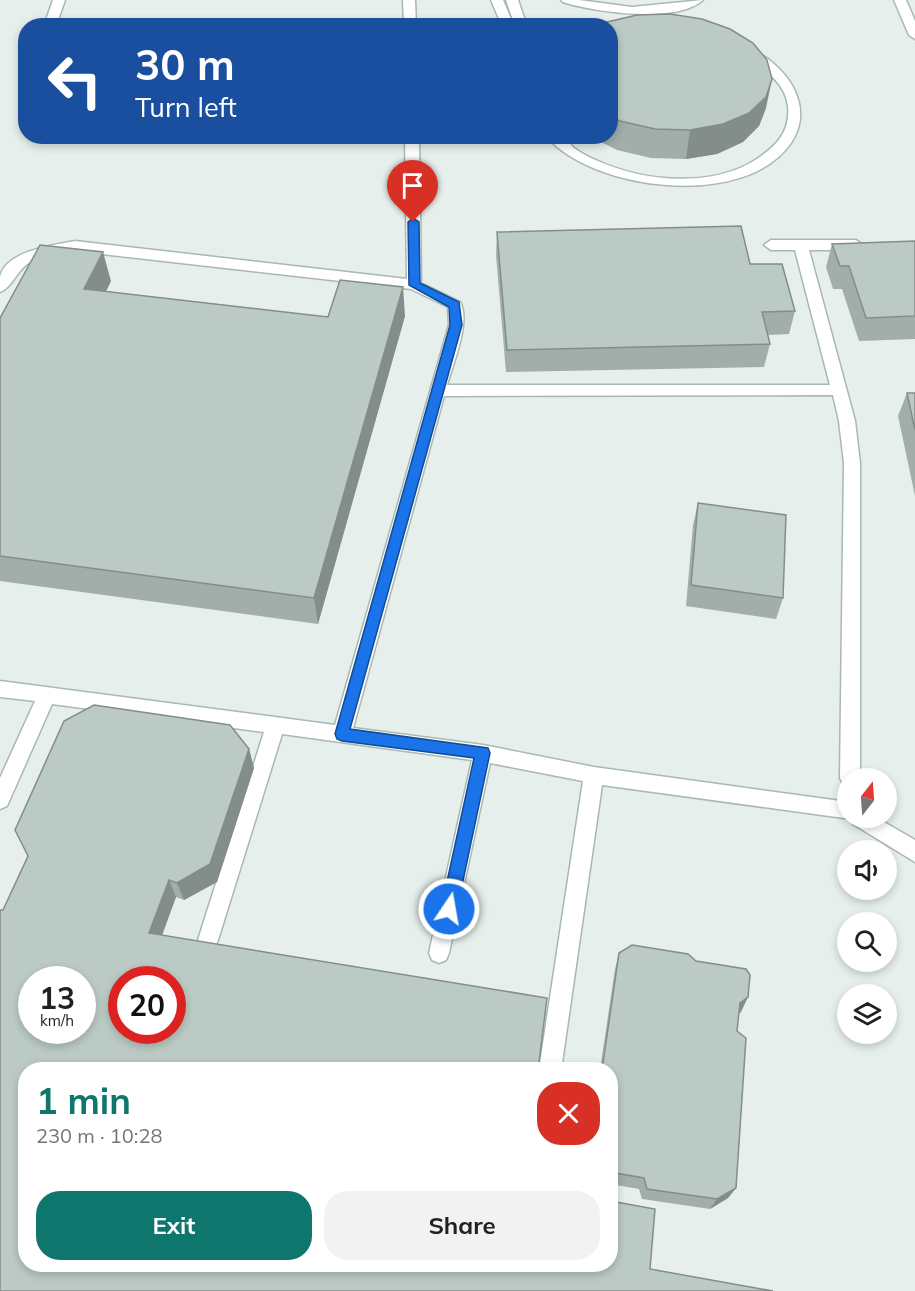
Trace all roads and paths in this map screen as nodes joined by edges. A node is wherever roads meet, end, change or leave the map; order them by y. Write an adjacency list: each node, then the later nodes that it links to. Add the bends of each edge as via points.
1 (58, 0): 9 (street)
2 (410, 0): 10 (street)
3 (497, 0): 11 (street)
4 (512, 0): 12 (street)
5 (567, 0): 8 (street)
6 (697, 0): 8 (street, via 652,10)
7 (900, 0): 14 (street)
8 (610, 9): 13 (street)
9 (52, 18)
10 (410, 18)
11 (505, 18)
12 (518, 18)
13 (614, 18)
14 (915, 35)
15 (735, 46): 17 (street, via 765,62 786,83 796,106 793,130 774,154 741,172 698,181 649,180 603,170)
16 (412, 144): 21 (street)
17 (559, 144)
18 (771, 245): 19 (street)
19 (801, 245): 20 (street); 23 (street)
20 (869, 245)
21 (414, 285): 22 (street, via 75,246 32,253 8,274); 24 (street, via 455,305 456,325)
22 (0, 287)
23 (839, 390): 24 (street); 30 (street, via 852,463)
24 (437, 391): 28 (street)
25 (0, 689): 26 (street)
26 (47, 696): 27 (street); 32 (street)
27 (275, 726): 28 (street); 36 (street)
28 (342, 734): 29 (street)
29 (483, 753): 31 (street); 37 (street)
30 (850, 768)
31 (594, 775): 33 (street); 38 (street)
32 (0, 800)
33 (837, 810)
34 (878, 828): 35 (street)
35 (915, 853)
36 (208, 940)
37 (439, 953)
38 (551, 1062)

